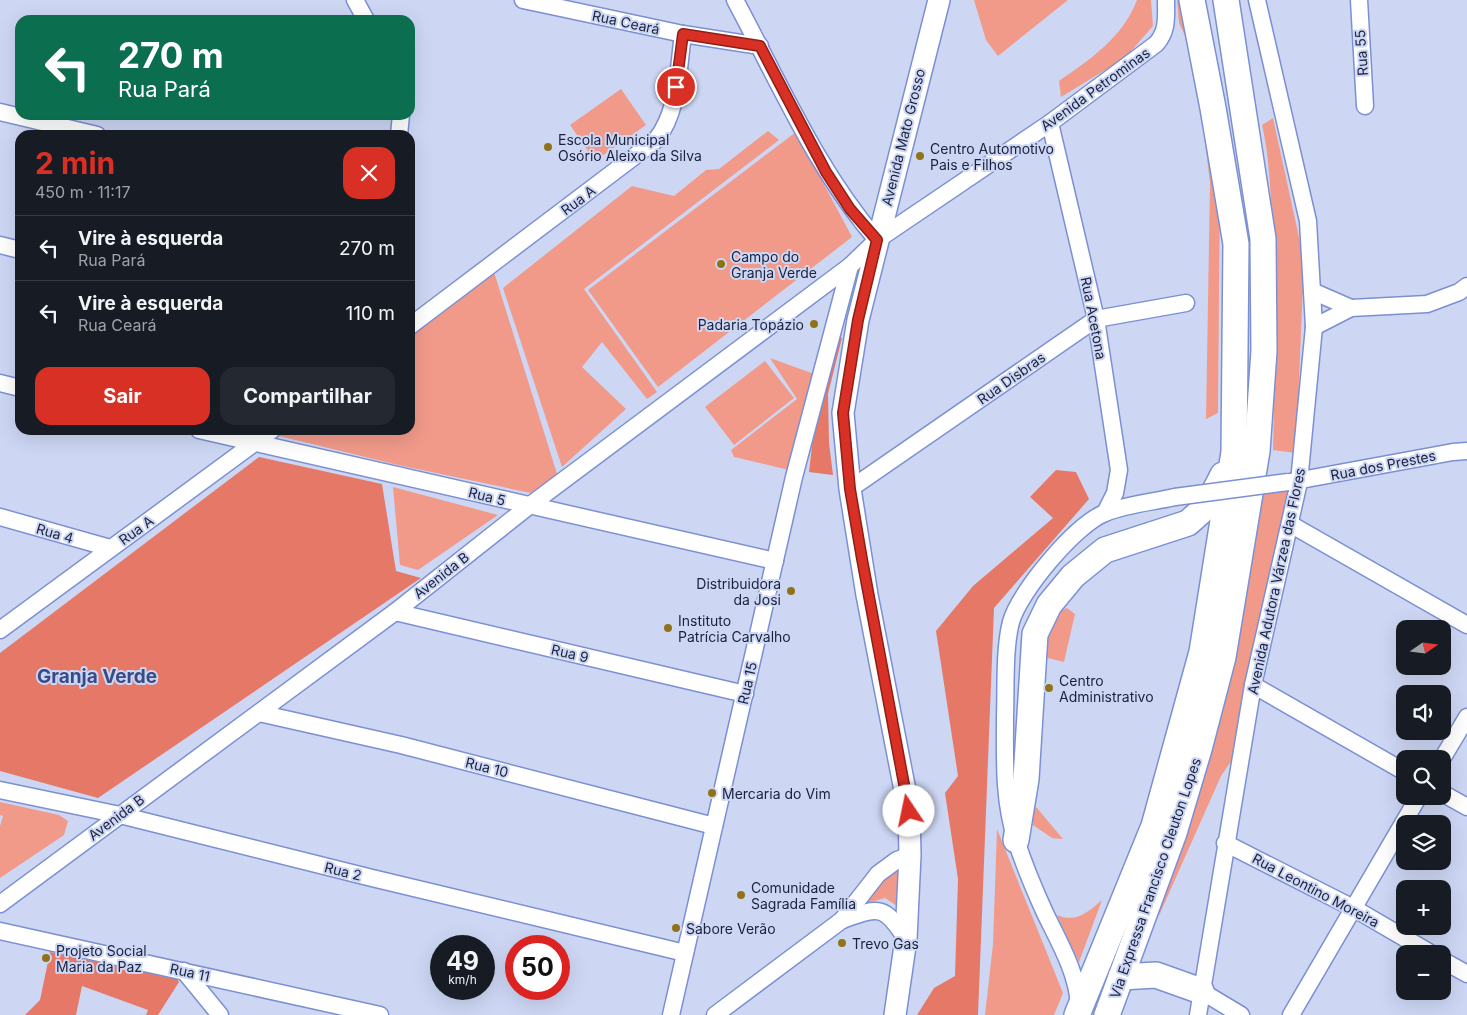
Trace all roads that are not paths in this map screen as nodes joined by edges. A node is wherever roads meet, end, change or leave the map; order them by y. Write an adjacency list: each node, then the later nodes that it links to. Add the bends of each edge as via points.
1 (355, 0): 10 (street)
2 (523, 0): 11 (street, Rua Ceará)
3 (735, 0): 12 (street)
4 (938, 0): 19 (main road, Avenida Mato Grosso)
5 (1166, 0): 17 (street, Avenida Petrominas, via 1167,24 1162,38)
6 (1192, 0): 35 (highway, Via Expressa Francisco Cleuton Lopes, via 1236,244)
7 (1226, 0): 73 (highway, Via Expressa Francisco Cleuton Lopes, via 1263,239 1264,350 1258,451 1223,656 1200,749 1174,833)
8 (1257, 0): 23 (street, Avenida Adutora Várzea das Flores, via 1308,221)
9 (1359, 0): 13 (street, Rua 55)
10 (363, 15)
11 (683, 34): 12 (street, Rua Ceará); 28 (street, Rua A, via 674,105 656,140)
12 (760, 46): 19 (street, via 826,172 850,209)
13 (1365, 106)
14 (0, 112): 15 (street)
15 (15, 116)
16 (34, 120): 18 (street)
17 (1050, 123): 19 (street, Avenida Petrominas); 27 (street, Rua Acetona)
18 (76, 130)
19 (877, 240): 22 (street, Avenida B); 38 (main road, Avenida Mato Grosso, via 858,320 843,413)
20 (0, 245): 21 (street)
21 (15, 249)
22 (850, 266): 39 (street, Avenida B); 44 (street, Rua 15)
23 (1312, 291): 26 (street); 29 (street, Avenida Adutora Várzea das Flores)
24 (1464, 294): 26 (street, via 1427,304)
25 (1186, 303): 27 (street, Rua Disbras)
26 (1351, 308): 29 (street)
27 (1096, 319): 38 (street, Rua Disbras); 40 (street, Rua Acetona, via 1119,470 1115,493)
28 (415, 322)
29 (1314, 328): 37 (street, Avenida Adutora Várzea das Flores)
30 (0, 383): 31 (street)
31 (15, 387)
32 (221, 435): 34 (street, Rua 5)
33 (265, 435): 34 (street, Rua A)
34 (255, 443): 39 (street, Rua 5); 43 (street, Rua A)
35 (1234, 452): 60 (highway, via 1207,506 1188,523 1105,550 1073,576 1049,605 1035,634 1026,779); 75 (highway, Via Expressa Francisco Cleuton Lopes, via 1202,652 1154,826)
36 (1462, 454): 37 (street, Rua dos Prestes)
37 (1293, 482): 40 (street, Rua dos Prestes, bridge, via 1175,496); 42 (street, Avenida Adutora Várzea das Flores)
38 (850, 489): 62 (main road, Avenida Mato Grosso, via 909,811)
39 (529, 506): 44 (street, Rua 5); 45 (street, Avenida B)
40 (1104, 513): 60 (street, via 1058,551 1019,602 1011,623 1004,769 1005,793)
41 (0, 517): 43 (street, Rua 4)
42 (1290, 524): 46 (street); 48 (street, Avenida Adutora Várzea das Flores)
43 (110, 548): 47 (street, Rua A)
44 (775, 561): 49 (street, Rua 15)
45 (395, 612): 49 (street, Rua 9); 50 (street, Avenida B)
46 (1467, 625)
47 (0, 630)
48 (1253, 685): 53 (street); 61 (street, Avenida Adutora Várzea das Flores)
49 (745, 694): 59 (street, Rua 15)
50 (259, 713): 58 (street, Avenida B); 59 (street, Rua 10, via 401,745)
51 (1467, 717): 52 (street)
52 (1447, 750)
53 (1396, 767)
54 (0, 790): 58 (street, Rua 2)
55 (1451, 798): 57 (street)
56 (1414, 805): 64 (street)
57 (1467, 807)
58 (120, 815): 63 (street, Avenida B); 69 (street, Rua 2)
59 (714, 826): 69 (street, Rua 15)
60 (1016, 840): 75 (street, via 1075,979)
61 (1225, 843): 64 (street, Rua Leontino Moreira); 74 (street, Avenida Adutora Várzea das Flores)
62 (910, 855): 65 (street, via 878,874); 67 (main road, Avenida Mato Grosso)
63 (0, 904)
64 (1355, 909): 68 (street, Rua Leontino Moreira); 84 (street)
65 (842, 920): 67 (street, via 873,910 892,917); 79 (street)
66 (0, 930): 71 (street, Rua 11)
67 (906, 939): 80 (main road, Avenida Mato Grosso)
68 (1417, 945)
69 (685, 953): 78 (street, Rua 15)
70 (1451, 965): 72 (street)
71 (184, 971): 76 (street); 77 (street, Rua 11)
72 (1467, 974)
73 (1121, 977): 74 (highway, via 1156,975); 81 (highway, Via Expressa Francisco Cleuton Lopes)
74 (1202, 991): 82 (street, Avenida Adutora Várzea das Flores); 83 (street)
75 (1078, 1012)
76 (220, 1015)
77 (380, 1015)
78 (671, 1015)
79 (715, 1015)
80 (895, 1015)
81 (1107, 1015)
82 (1198, 1015)
83 (1241, 1015)
84 (1291, 1015)

